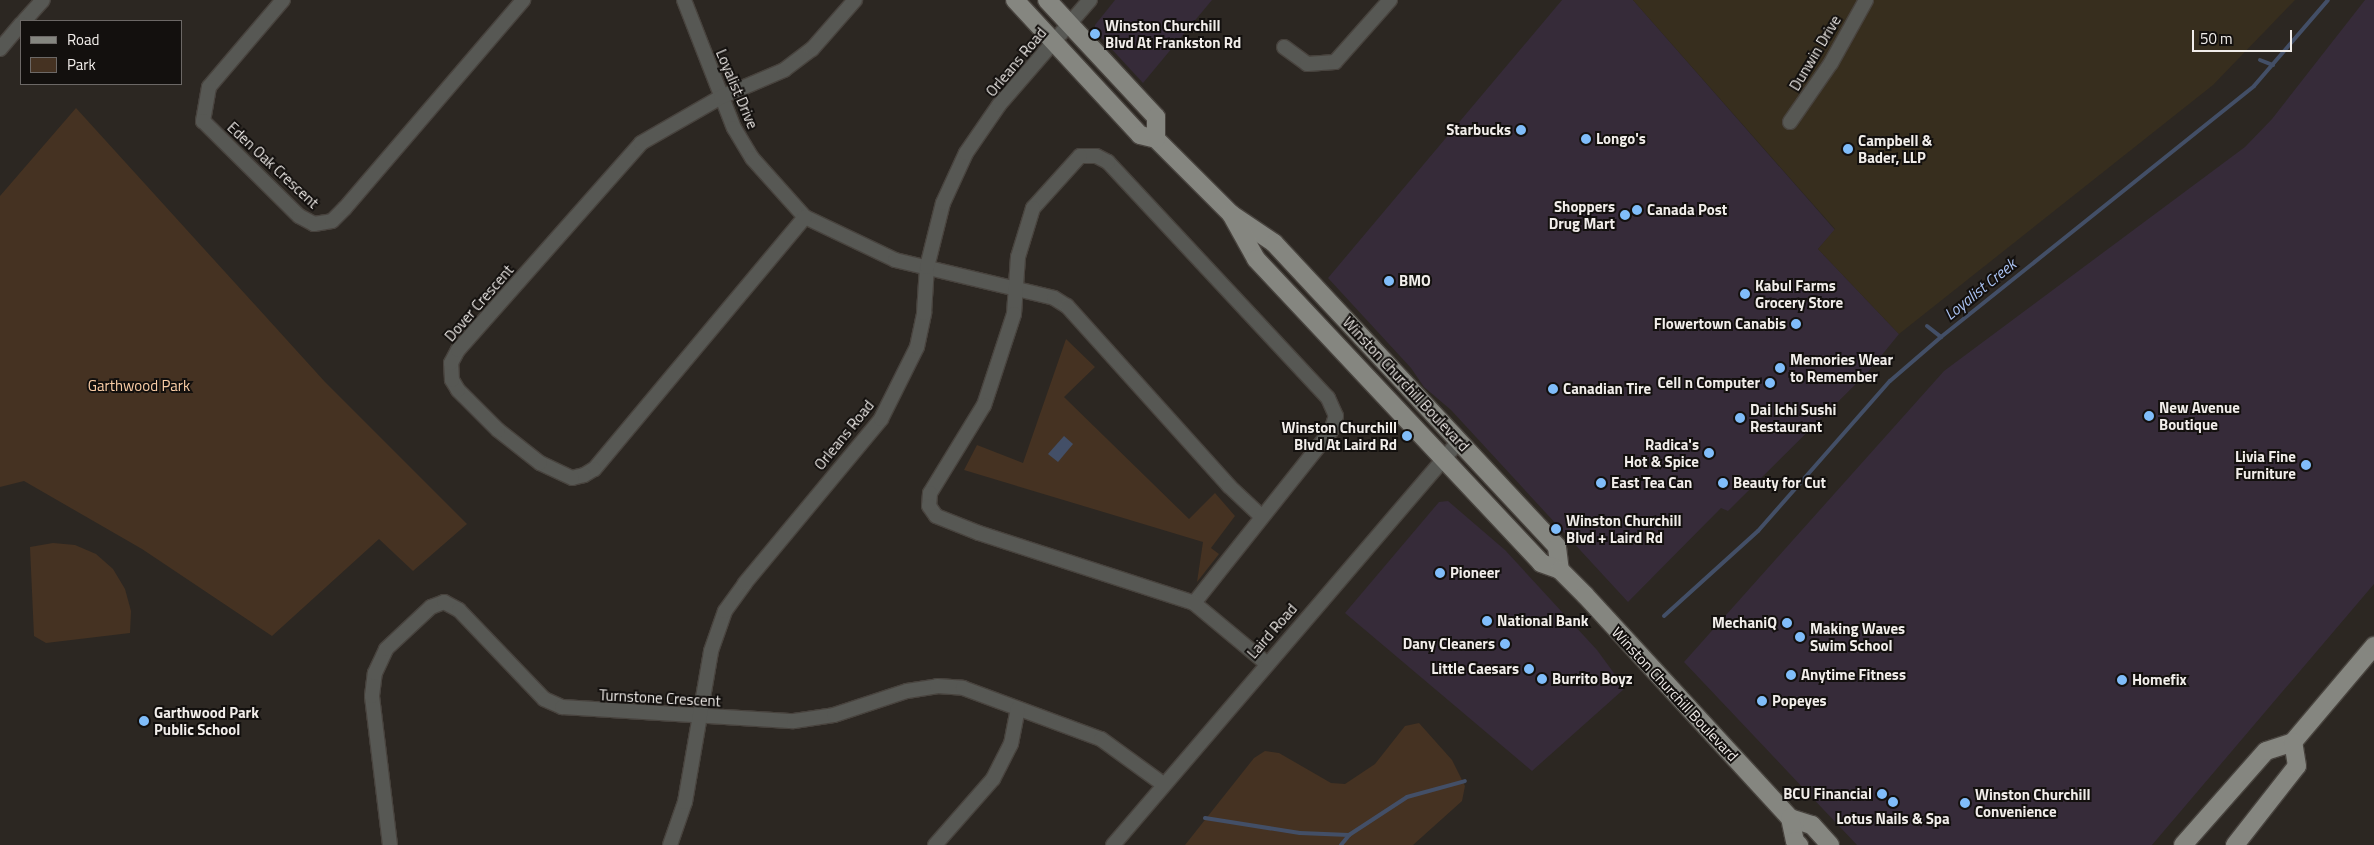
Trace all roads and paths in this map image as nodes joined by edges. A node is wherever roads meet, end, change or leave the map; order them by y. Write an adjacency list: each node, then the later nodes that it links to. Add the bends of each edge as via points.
1 (43, 0): 11 (street)
2 (284, 0): 3 (street, Eden Oak Crescent, via 209,87 203,121 298,216 314,224 332,221 345,208)
3 (523, 0)
4 (684, 0): 17 (street, Loyalist Drive)
5 (855, 0): 17 (street, Dover Crescent, via 812,49 784,70)
6 (1015, 0): 15 (main road, Winston Churchill Boulevard)
7 (1047, 0): 12 (main road)
8 (1090, 0): 12 (street, Orleans Road)
9 (1390, 0): 16 (street, via 1336,62 1307,64)
10 (1866, 0): 18 (street, Dunwin Drive, via 1830,63)
11 (25, 20)
12 (1070, 24): 15 (street, Orleans Road); 19 (main road, via 1156,117)
13 (20, 25): 14 (street)
14 (2, 42)
15 (1054, 42): 19 (main road, Winston Churchill Boulevard, via 1140,135); 22 (street, Orleans Road, via 999,106 966,153 943,203)
16 (1284, 47)
17 (721, 97): 21 (street, Loyalist Drive, via 752,158); 21 (street, Dover Crescent, via 641,143 458,350 451,364 452,380 458,390 498,430 540,464 572,478 584,475 594,469)
18 (1790, 122)
19 (1156, 139): 20 (main road, Winston Churchill Boulevard)
20 (1231, 214): 24 (main road, Winston Churchill Boulevard, via 1274,243); 25 (main road, Winston Churchill Boulevard, via 1256,259)
21 (805, 217): 22 (street, Loyalist Drive, via 895,260)
22 (927, 267): 23 (street, Loyalist Drive); 32 (street, Orleans Road, via 924,313 916,347 898,386 881,419 744,583 725,612 711,651)
23 (1015, 290): 26 (street, Loyalist Drive, via 1054,298 1067,306); 26 (street, via 1018,257 1033,208 1080,156 1096,156 1108,162 1328,398 1336,416 1331,431); 28 (street, via 1014,314 984,405 930,493 932,511 936,516 979,532)
24 (1458, 441): 25 (street, Laird Road); 27 (main road, Winston Churchill Boulevard, via 1556,547)
25 (1444, 458): 27 (main road, Winston Churchill Boulevard, via 1541,563); 30 (street, Laird Road, via 1364,554)
26 (1261, 516): 28 (street)
27 (1560, 570): 35 (main road, Winston Churchill Boulevard)
28 (1194, 603): 30 (street)
29 (2374, 646): 33 (main road)
30 (1266, 663): 34 (street, Laird Road)
31 (1018, 709): 32 (street, Turnstone Crescent, via 963,688 937,686 885,696 834,715 794,721); 34 (street, Turnstone Crescent, via 1101,739); 38 (street, via 1010,744 993,779)
32 (702, 717): 36 (street, Turnstone Crescent, via 554,705 537,692 459,610 444,602 438,603 386,649 372,685); 37 (street, Orleans Road, via 685,802)
33 (2293, 742): 42 (main road, via 2266,751); 43 (main road, via 2297,766)
34 (1163, 784): 39 (street, Laird Road)
35 (1790, 818): 40 (main road, Winston Churchill Boulevard, via 1795,841); 41 (main road, Winston Churchill Boulevard, via 1812,825)
36 (390, 845)
37 (670, 845)
38 (935, 845)
39 (1113, 845)
40 (1799, 845)
41 (1830, 845)
42 (2183, 845)
43 (2235, 845)

